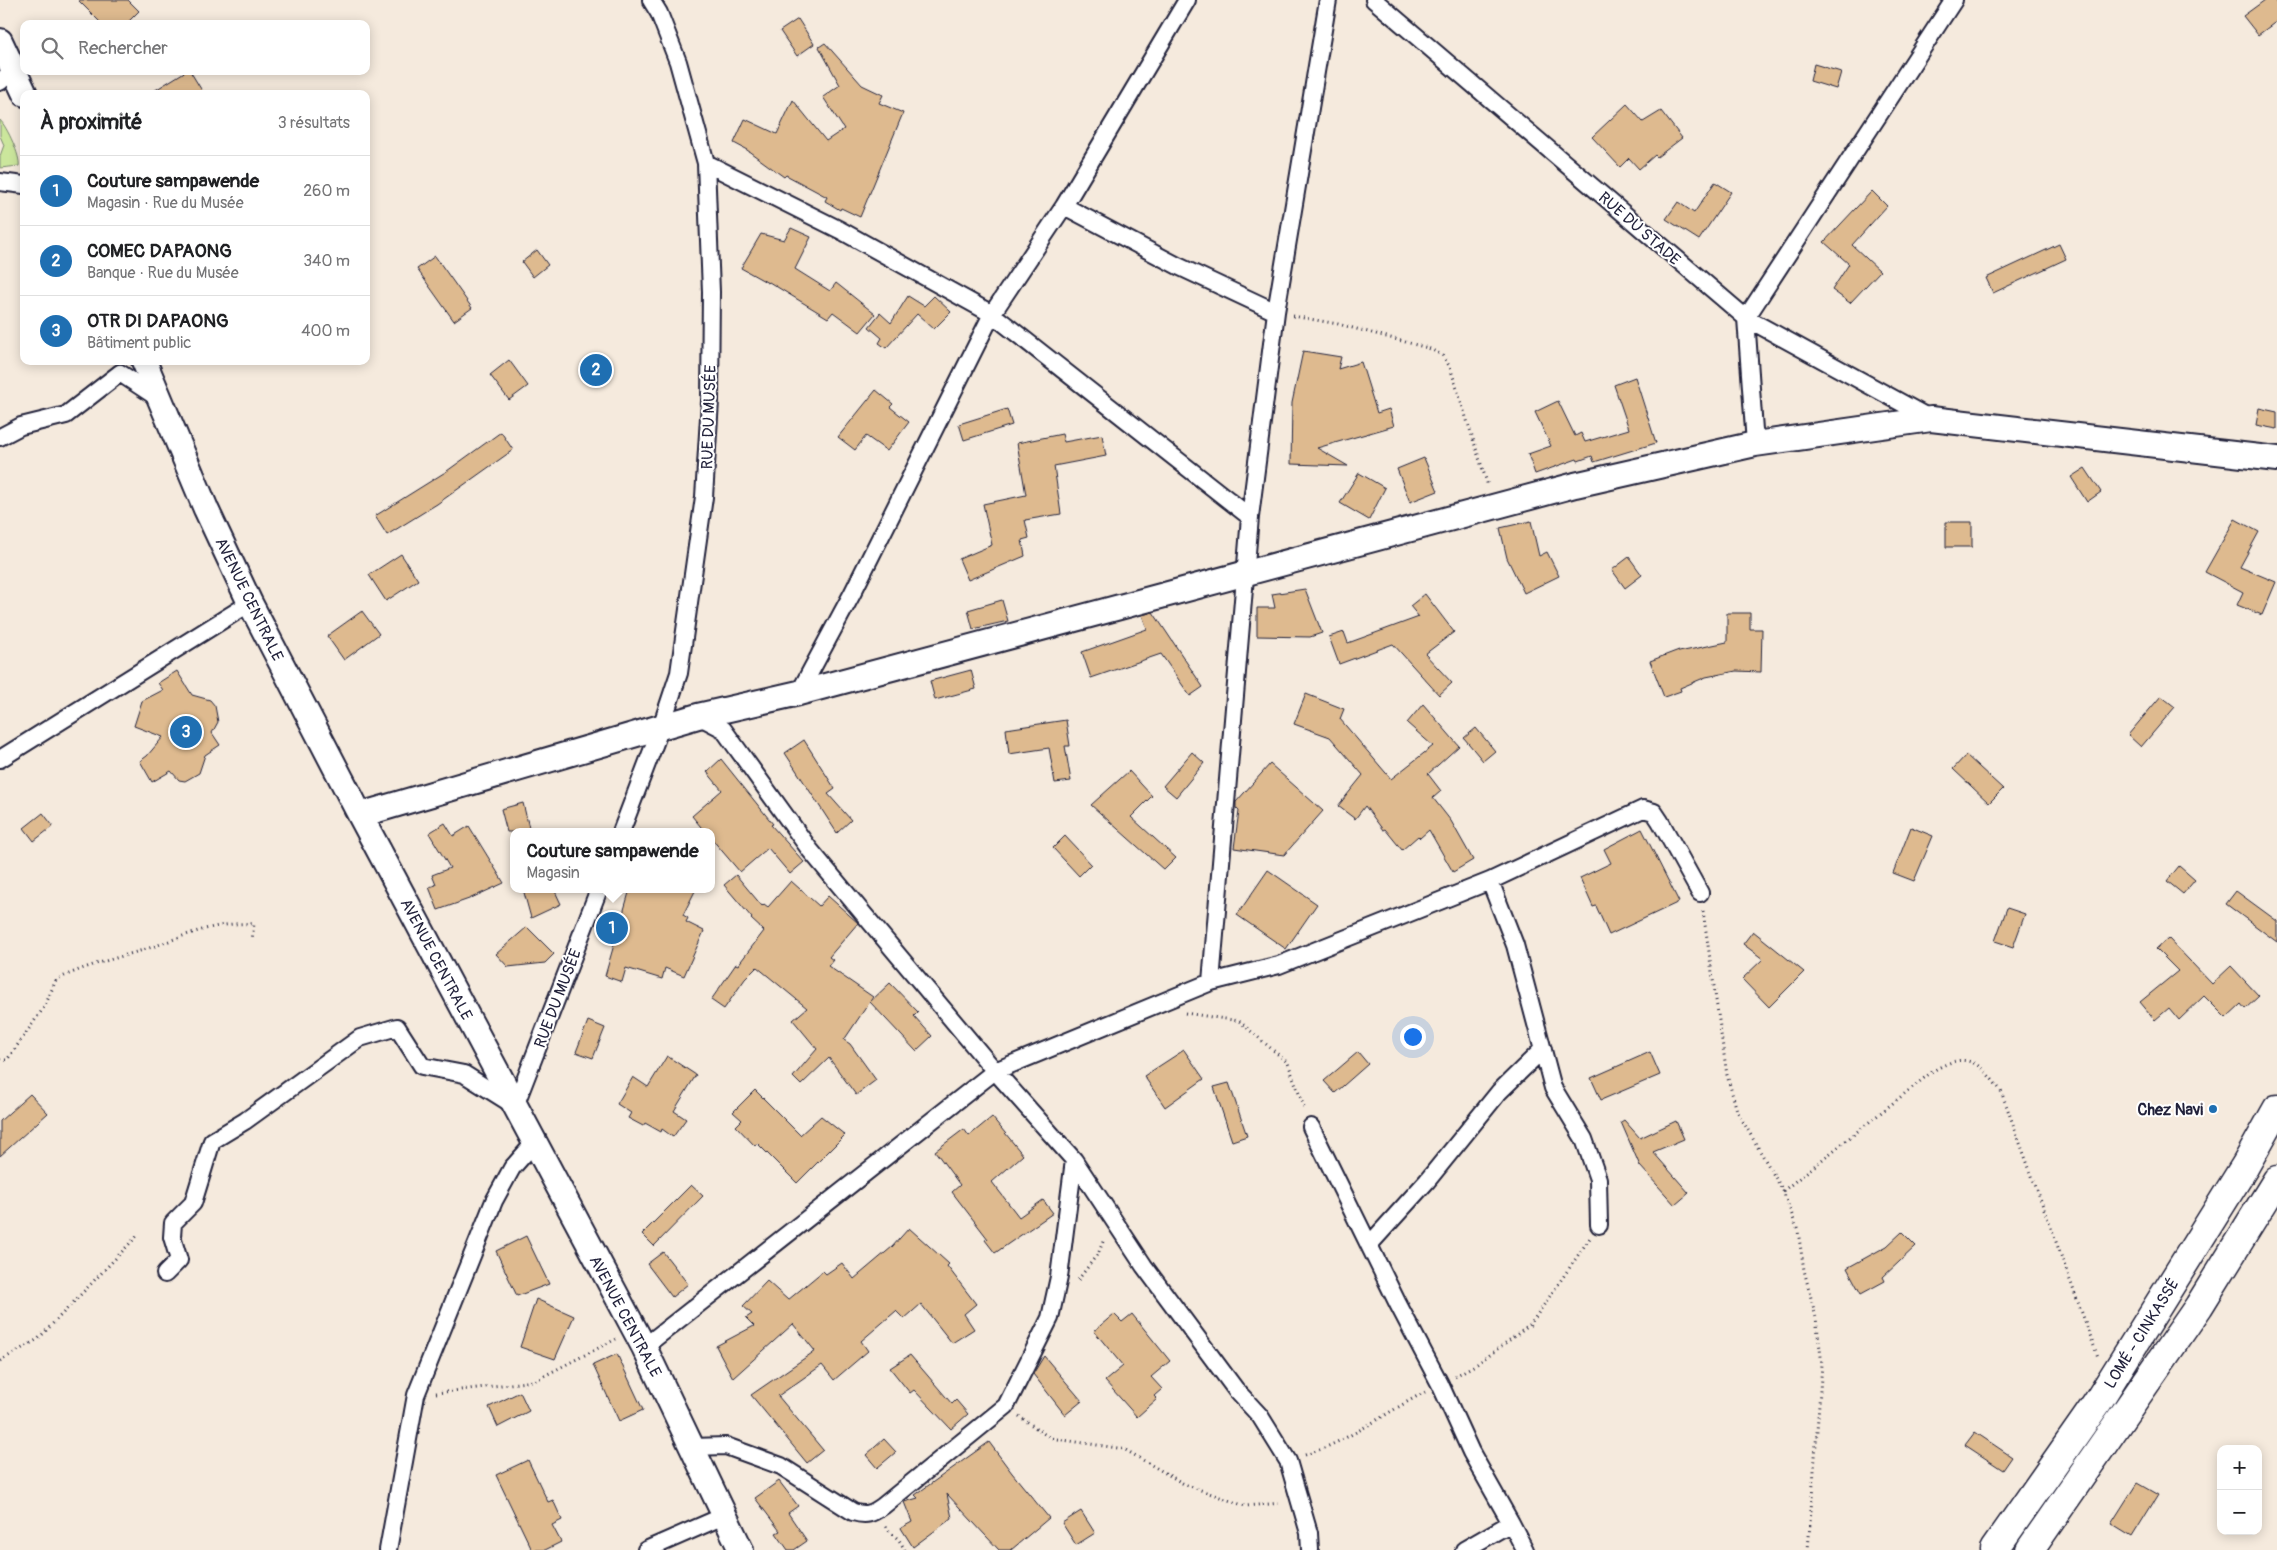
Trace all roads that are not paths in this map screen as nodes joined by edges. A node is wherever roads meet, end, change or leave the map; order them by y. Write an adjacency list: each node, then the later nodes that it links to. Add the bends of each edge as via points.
1 (651, 0): 9 (street, RUE DU MUSÉE, via 678,62)
2 (1187, 0): 12 (street)
3 (1328, 0): 13 (street)
4 (1374, 0): 15 (street, RUE DU STADE)
5 (1954, 0): 15 (street)
6 (0, 41): 7 (street)
7 (7, 76): 8 (street)
8 (21, 90)
9 (706, 164): 14 (street, via 840,230); 27 (street, RUE DU MUSÉE, via 711,302 710,401 704,498 679,673)
10 (0, 182): 11 (street)
11 (20, 184)
12 (1064, 206): 13 (street, via 1178,266); 14 (street)
13 (1276, 312): 22 (street)
14 (992, 314): 22 (street); 25 (street)
15 (1746, 318): 18 (street, RUE DU STADE); 20 (street)
16 (146, 365): 17 (street, AVENUE CENTRALE)
17 (162, 401): 19 (street, via 120,373 66,415 21,426); 24 (street, AVENUE CENTRALE, via 206,509)
18 (1931, 419): 20 (street); 21 (street)
19 (0, 437)
20 (1755, 444): 23 (street, via 1575,485)
21 (2277, 459)
22 (1250, 517): 23 (street)
23 (1246, 573): 25 (street); 34 (street)
24 (250, 603): 28 (street); 29 (street, AVENUE CENTRALE)
25 (799, 693): 26 (street)
26 (698, 716): 27 (street); 36 (street, via 723,729 810,850)
27 (661, 727): 29 (street); 30 (street, RUE DU MUSÉE)
28 (0, 759)
29 (360, 815): 37 (street, AVENUE CENTRALE)
30 (623, 828)
31 (1490, 881): 33 (street, via 1594,834 1634,812 1649,809 1660,821); 34 (street, via 1279,965); 35 (street, via 1515,945)
32 (597, 893): 37 (street, RUE DU MUSÉE)
33 (1700, 893)
34 (1211, 982): 36 (street)
35 (1543, 1049): 43 (street, via 1553,1088 1584,1139 1598,1179); 44 (street, via 1499,1092 1427,1181)
36 (995, 1071): 41 (street); 46 (street)
37 (515, 1106): 40 (street, AVENUE CENTRALE); 45 (street, via 464,1074 422,1066 397,1027 360,1038 212,1142 193,1202 173,1223 172,1237 179,1260)
38 (2277, 1109): 56 (highway, LOMÉ - CINKASSÉ, via 2108,1386)
39 (1311, 1127): 44 (street)
40 (535, 1142): 46 (street, AVENUE CENTRALE); 50 (street, via 512,1168 494,1201 416,1395)
41 (1074, 1160): 47 (street, via 1059,1277 1050,1318 1006,1406 872,1514 853,1512 781,1466 754,1455 726,1446); 53 (street, via 1144,1266 1236,1390 1260,1416 1288,1461 1309,1533)
42 (2277, 1180): 57 (highway, LOMÉ - CINKASSÉ, via 2199,1306)
43 (1598, 1225)
44 (1369, 1245): 49 (street, via 1471,1452)
45 (165, 1274)
46 (639, 1338): 47 (street, AVENUE CENTRALE)
47 (692, 1447): 48 (street, AVENUE CENTRALE)
48 (726, 1516): 51 (street); 52 (street, AVENUE CENTRALE)
49 (1511, 1523): 54 (street); 55 (street)
50 (388, 1550)
51 (646, 1550)
52 (741, 1550)
53 (1310, 1550)
54 (1464, 1550)
55 (1525, 1550)
56 (1994, 1550)
57 (2030, 1550)

